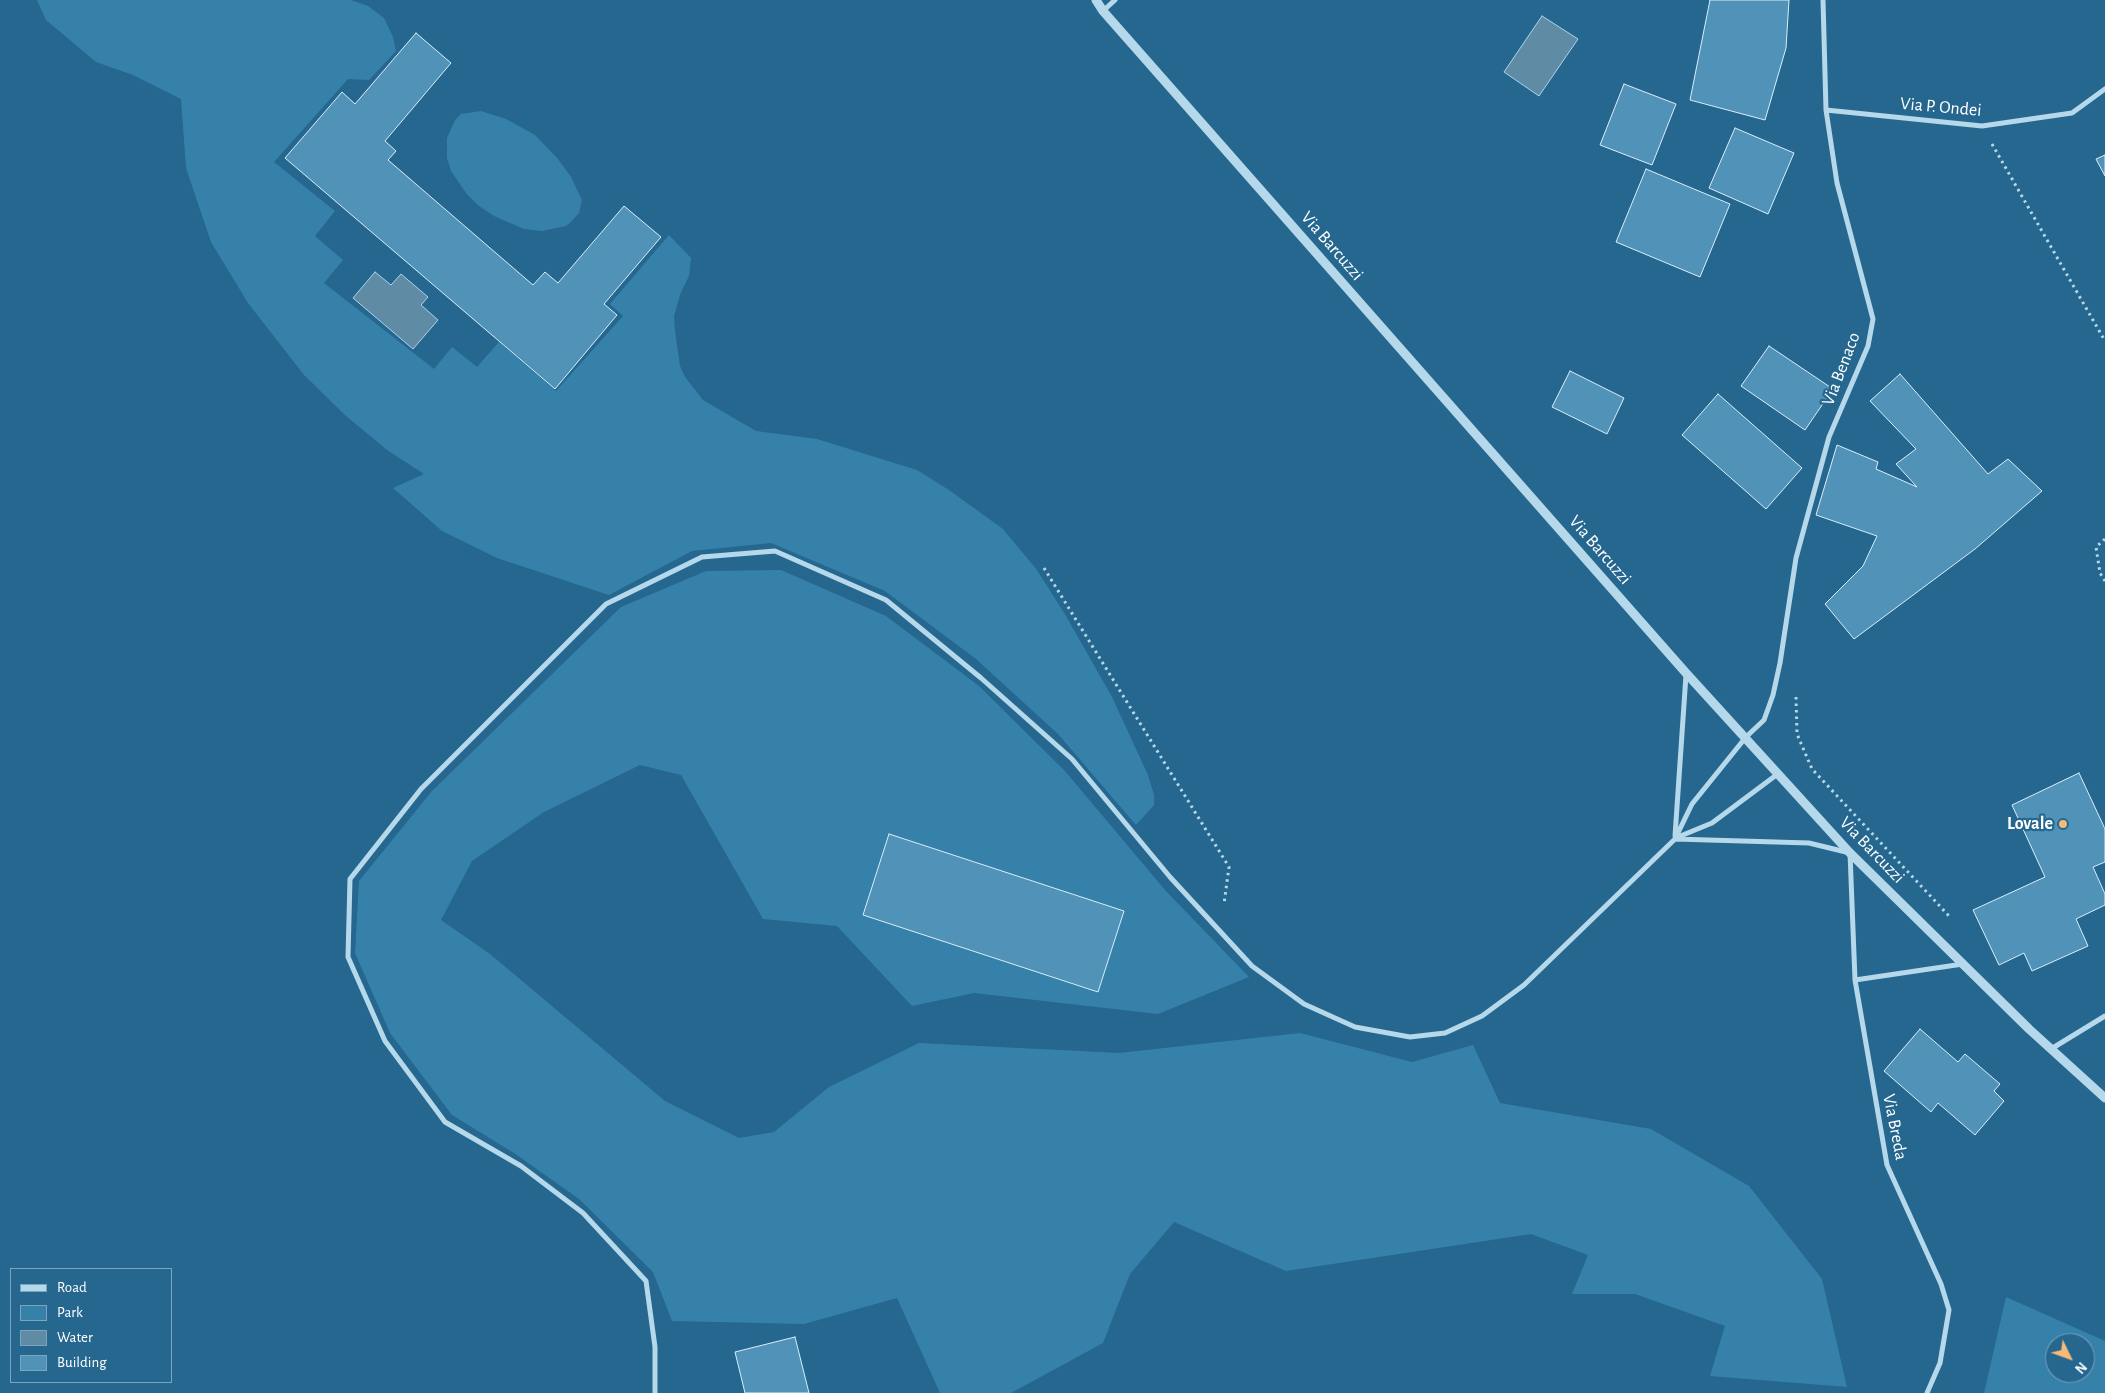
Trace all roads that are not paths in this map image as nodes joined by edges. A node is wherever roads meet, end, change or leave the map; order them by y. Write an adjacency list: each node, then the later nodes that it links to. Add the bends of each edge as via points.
1 (1096, 0): 4 (street, Via Barcuzzi)
2 (1115, 0): 4 (street)
3 (1823, 0): 6 (street, Via Benaco)
4 (1103, 12): 7 (street, Via Barcuzzi)
5 (2105, 89): 6 (street, Via P. Ondei, via 2072,113 1982,126)
6 (1826, 110): 8 (street, Via Benaco, via 1837,183 1873,320 1868,346 1829,437 1796,558 1773,695 1764,720)
7 (1686, 673): 8 (street, Via Barcuzzi); 10 (street)
8 (1746, 737): 9 (street, Via Barcuzzi); 10 (street, Via Benaco, via 1692,804)
9 (1779, 773): 10 (street, via 1712,823); 11 (street, Via Barcuzzi)
10 (1675, 839): 11 (street, via 1809,843); 17 (street, via 1524,985 1482,1016 1445,1033 1410,1037 1355,1027 1304,1004 1252,966 1170,877 1072,759 982,678 886,600 775,552 702,557 606,604 422,790 350,878 348,957 385,1041 445,1122 521,1166 583,1213 646,1281 655,1347)
11 (1850, 853): 12 (street, Via Barcuzzi); 13 (street, Via Breda)
12 (1963, 964): 13 (street); 15 (street, Via Barcuzzi)
13 (1854, 980): 18 (street, Via Breda, via 1887,1165 1941,1284 1949,1310 1940,1363)
14 (2105, 1016): 15 (street)
15 (2051, 1049): 16 (street, Via Barcuzzi)
16 (2105, 1098)
17 (654, 1393)
18 (1927, 1393)

